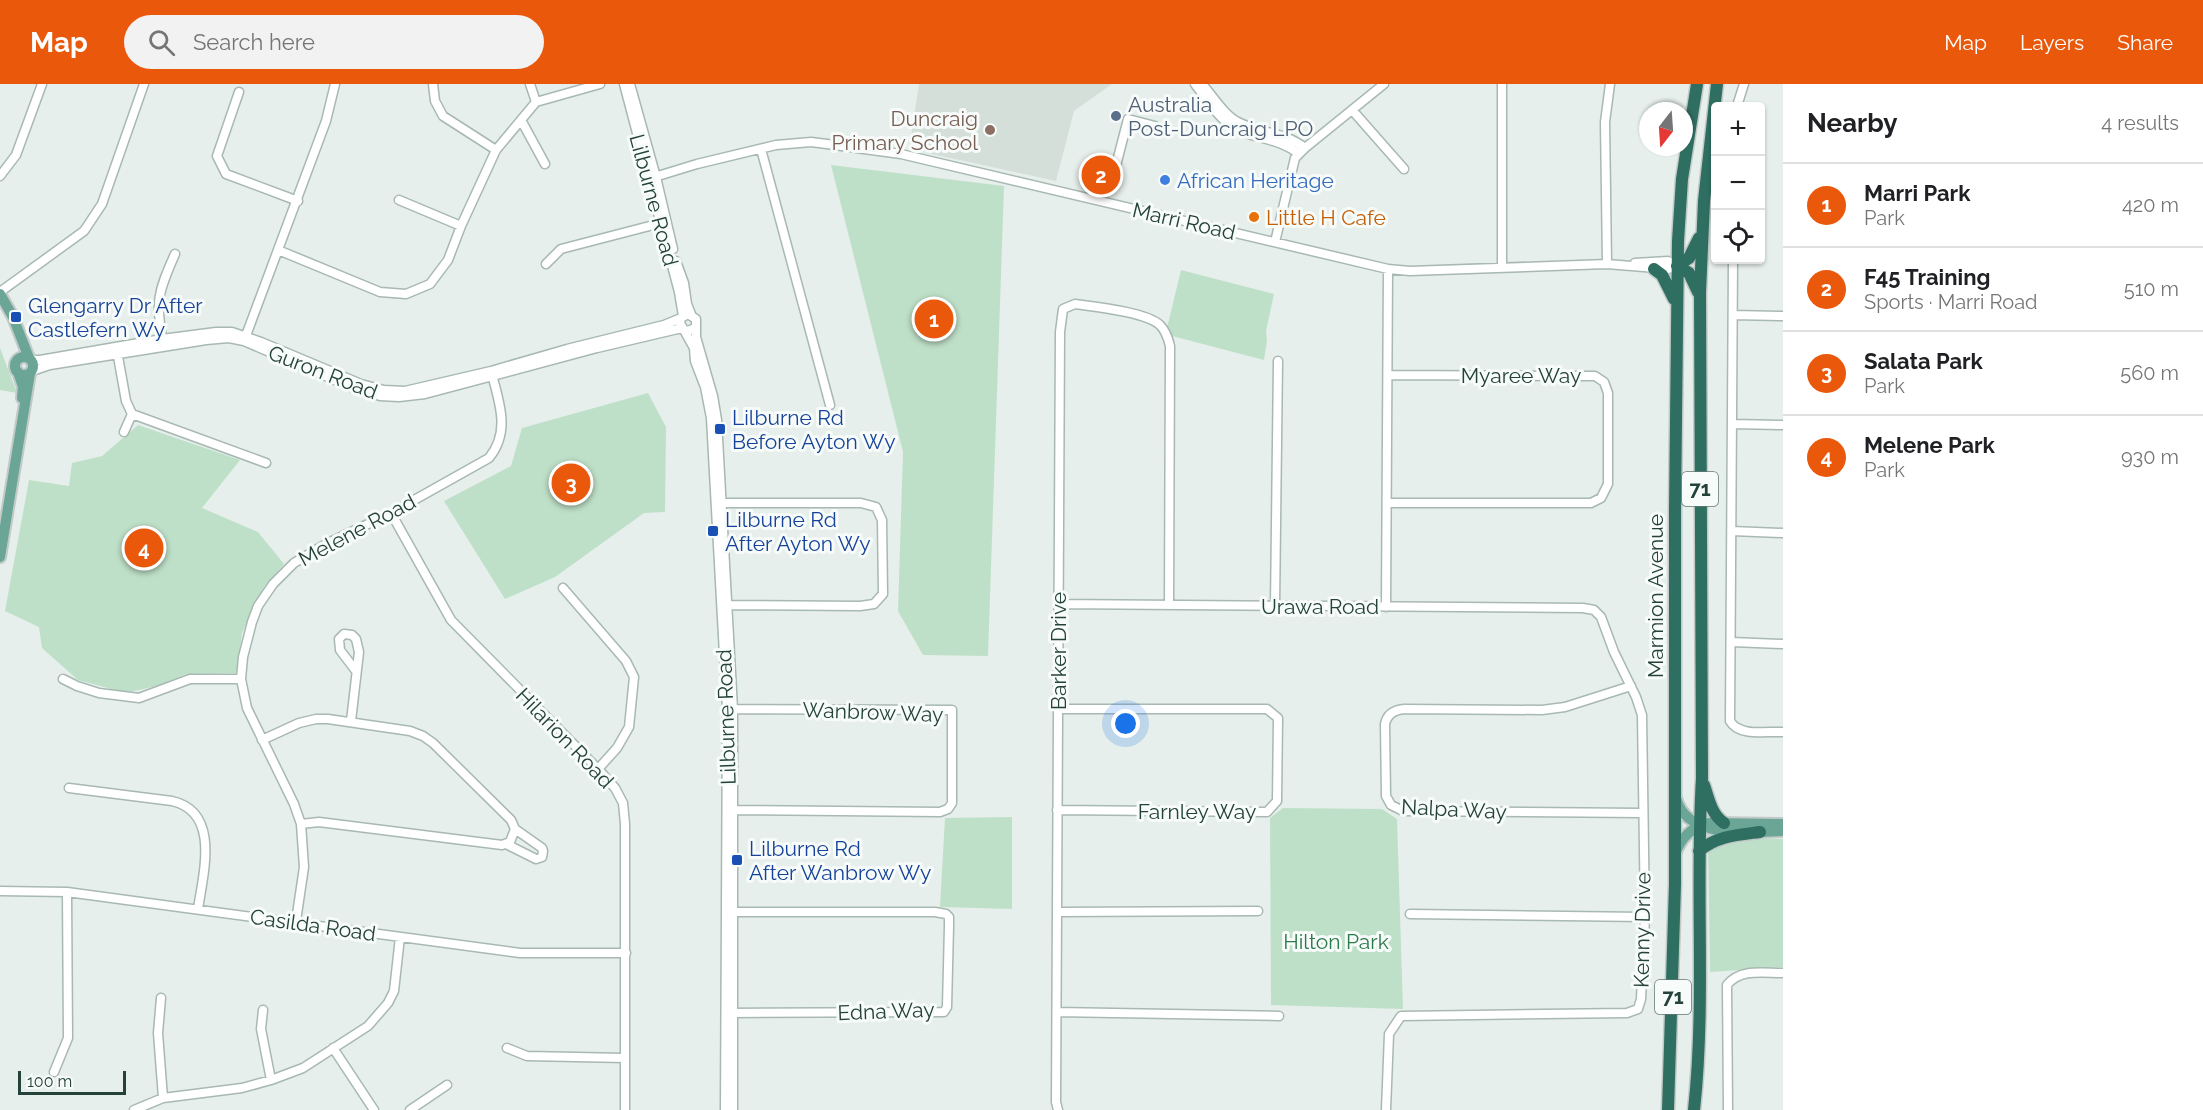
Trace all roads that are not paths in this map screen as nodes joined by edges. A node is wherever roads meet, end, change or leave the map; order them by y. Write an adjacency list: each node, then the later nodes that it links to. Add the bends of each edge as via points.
1 (42, 84): 27 (street, via 16,155)
2 (144, 84): 46 (street, via 102,204 84,231)
3 (335, 84): 31 (street)
4 (433, 84): 23 (street, via 435,101 443,116)
5 (530, 84): 17 (street)
6 (600, 84): 17 (street)
7 (624, 84): 29 (street, Lilburne Road)
8 (630, 84): 29 (street, Lilburne Road)
9 (1384, 84): 19 (street)
10 (1502, 84): 43 (street)
11 (1610, 84): 39 (street, via 1605,122)
12 (1697, 84): 42 (highway, Marmion Avenue / 71, via 1682,179)
13 (1717, 84): 34 (highway, 71)
14 (1744, 84): 18 (street)
15 (1203, 86): 24 (street, via 1232,119 1280,134)
16 (239, 92): 31 (street, via 217,156 226,174)
17 (536, 102): 20 (street)
18 (1738, 102)
19 (1353, 111): 24 (street); 26 (street)
20 (521, 120): 23 (street); 25 (street)
21 (1155, 126): 28 (street, via 1128,119)
22 (761, 149): 29 (street, Marri Road); 35 (street, Marri Road, via 811,142 901,154); 62 (street)
23 (496, 150): 33 (street)
24 (1302, 151): 35 (street, via 1293,165)
25 (545, 165)
26 (1404, 169)
27 (0, 176)
28 (1113, 177)
29 (652, 178): 32 (street, Lilburne Road)
30 (399, 200): 33 (street)
31 (298, 201): 36 (street)
32 (664, 222): 38 (street, via 561,249); 51 (street, Lilburne Road)
33 (461, 226): 36 (street, via 448,260 430,284 406,294 380,292)
34 (1702, 229): 42 (highway, via 1693,252); 47 (highway, 71)
35 (1275, 242): 44 (street, Marri Road)
36 (278, 250): 55 (street)
37 (175, 254): 56 (street, via 159,295)
38 (546, 264)
39 (1606, 264): 41 (street, Marri Road); 43 (street, Marri Road)
40 (1733, 264): 50 (street)
41 (1619, 265): 42 (street, Marri Road, via 1668,261); 45 (street, Marri Road)
42 (1677, 266): 45 (street, Marri Road); 47 (highway, via 1689,273); 48 (highway, Marmion Avenue / 71)
43 (1502, 267): 44 (street, Marri Road)
44 (1388, 269): 61 (street)
45 (1654, 269): 48 (highway, via 1662,275)
46 (0, 293): 59 (main road, via 13,316)
47 (1700, 300): 94 (highway, 71)
48 (1676, 303): 96 (highway, Marmion Avenue / 71)
49 (0, 307): 59 (main road)
50 (1733, 315): 52 (street); 64 (street)
51 (685, 316): 53 (street, via 696,319); 54 (street, via 680,323); 60 (street, Guron Road)
52 (1783, 316)
53 (695, 328): 54 (street); 69 (street, Lilburne Road, via 716,410)
54 (683, 329): 60 (street, Guron Road); 69 (street, Lilburne Road, via 693,343 707,398)
55 (245, 339): 56 (street, Guron Road); 60 (street, Guron Road, via 338,382 380,396 415,396)
56 (163, 343): 57 (street, Guron Road)
57 (117, 352): 59 (street, Guron Road); 63 (street)
58 (1278, 361): 79 (street)
59 (28, 364): 71 (main road, via 22,375 18,372 22,393); 74 (main road)
60 (492, 374): 70 (street, Melene Road, via 503,431 493,454)
61 (1389, 375): 68 (street); 68 (street, Myaree Way, via 1595,376 1604,382 1608,393 1608,484 1601,498 1591,503)
62 (830, 405)
63 (132, 414): 66 (street); 67 (street)
64 (1733, 424): 65 (street); 72 (street)
65 (1783, 425)
66 (124, 432)
67 (266, 463)
68 (1387, 502): 80 (street)
69 (719, 503): 78 (street, Lilburne Road); 78 (street, via 861,503 876,507 883,528 883,594 874,604)
70 (391, 513): 86 (street, Melene Road, via 326,544 285,571 252,622); 93 (street, Hilarion Road, via 451,620)
71 (0, 523)
72 (1732, 531): 73 (street); 82 (street)
73 (1783, 533)
74 (0, 557)
75 (563, 588): 93 (street, via 626,662 634,677 629,727)
76 (1058, 604): 77 (street, Urawa Road); 77 (street, Barker Drive, via 1059,344 1063,309 1071,305 1154,320 1164,329 1170,346); 89 (street, Barker Drive)
77 (1169, 604): 79 (street, Urawa Road)
78 (725, 605): 88 (street, Lilburne Road)
79 (1275, 606): 80 (street, Urawa Road)
80 (1386, 607): 81 (street, Urawa Road)
81 (1583, 608): 87 (street, Kenny Drive, via 1594,610 1601,617)
82 (1732, 642): 83 (street); 91 (street, via 1730,721 1741,731)
83 (1783, 644)
84 (356, 670): 90 (street)
85 (63, 679): 86 (street, via 99,693 139,698 190,679)
86 (241, 679): 92 (street, Melene Road, via 247,708)
87 (1631, 686): 99 (street, Kenny Drive, via 1642,715); 99 (street, Nalpa Way, via 1554,709 1395,711 1385,724 1386,796 1390,805 1403,811)
88 (730, 709): 97 (street, Lilburne Road); 97 (street, Wanbrow Way, via 952,710 952,803 948,809)
89 (1058, 709): 98 (street, Barker Drive); 98 (street, Farnley Way, via 1267,709 1278,718 1277,801 1267,812)
90 (351, 722): 92 (street, via 307,720); 104 (street, via 423,736)
91 (1783, 732)
92 (262, 740): 101 (street, Melene Road)
93 (598, 769): 120 (street, Hilarion Road, via 623,803)
94 (1702, 778): 100 (highway, via 1713,811); 103 (highway, 71)
95 (69, 788): 112 (street, via 172,801 187,807 198,821 206,846)
96 (1674, 789): 103 (main road, via 1683,813); 109 (highway, Marmion Avenue / 71)
97 (731, 810): 114 (street, Lilburne Road)
98 (1057, 810): 115 (street, Barker Drive)
99 (1642, 813): 117 (street, Kenny Drive)
100 (1724, 823): 102 (main road); 103 (main road)
101 (301, 824): 107 (street, via 319,822); 118 (street, Melene Road, via 304,867)
102 (1783, 824)
103 (1699, 825): 106 (main road, via 1710,830); 108 (highway, 71); 109 (main road, via 1684,837)
104 (515, 828): 107 (street, via 513,838); 107 (street, via 542,848 542,857 536,859)
105 (1783, 831): 106 (main road)
106 (1760, 832): 108 (highway, via 1719,839)
107 (506, 844)
108 (1699, 851): 143 (highway, 71)
109 (1674, 856): 142 (highway, Marmion Avenue / 71)
110 (0, 891): 111 (street, Casilda Road)
111 (67, 892): 112 (street, Casilda Road); 130 (street, via 68,1038)
112 (198, 909): 118 (street, Casilda Road)
113 (1258, 911): 115 (street)
114 (730, 912): 125 (street, Lilburne Road); 125 (street, Edna Way, via 935,912 949,917 944,1011)
115 (1056, 912): 124 (street, Barker Drive)
116 (1410, 914): 117 (street)
117 (1645, 917): 141 (street, Kenny Drive, via 1638,1010 1401,1016 1389,1034)
118 (296, 921): 119 (street, Casilda Road)
119 (400, 937): 120 (street, Casilda Road, via 520,953); 127 (street, via 394,991 388,1003 368,1026)
120 (626, 953): 129 (street, Hilarion Road)
121 (1783, 973): 144 (street, via 1740,974 1727,985)
122 (161, 998): 133 (street, via 158,1032)
123 (263, 1010): 131 (street, via 261,1029)
124 (1057, 1012): 126 (street); 134 (street, Barker Drive)
125 (730, 1013): 139 (street, Lilburne Road); 140 (street, Lilburne Road)
126 (1279, 1016)
127 (333, 1048): 131 (street, via 303,1068); 136 (street)
128 (507, 1048): 129 (street, via 527,1056)
129 (625, 1058): 138 (street, Hilarion Road)
130 (54, 1072)
131 (271, 1080): 133 (street, via 242,1088)
132 (447, 1085): 137 (street)
133 (163, 1098): 135 (street)
134 (1056, 1107)
135 (134, 1110)
136 (374, 1110)
137 (411, 1110)
138 (625, 1110)
139 (725, 1110)
140 (733, 1110)
141 (1386, 1110)
142 (1668, 1110)
143 (1694, 1110)
144 (1728, 1110)

